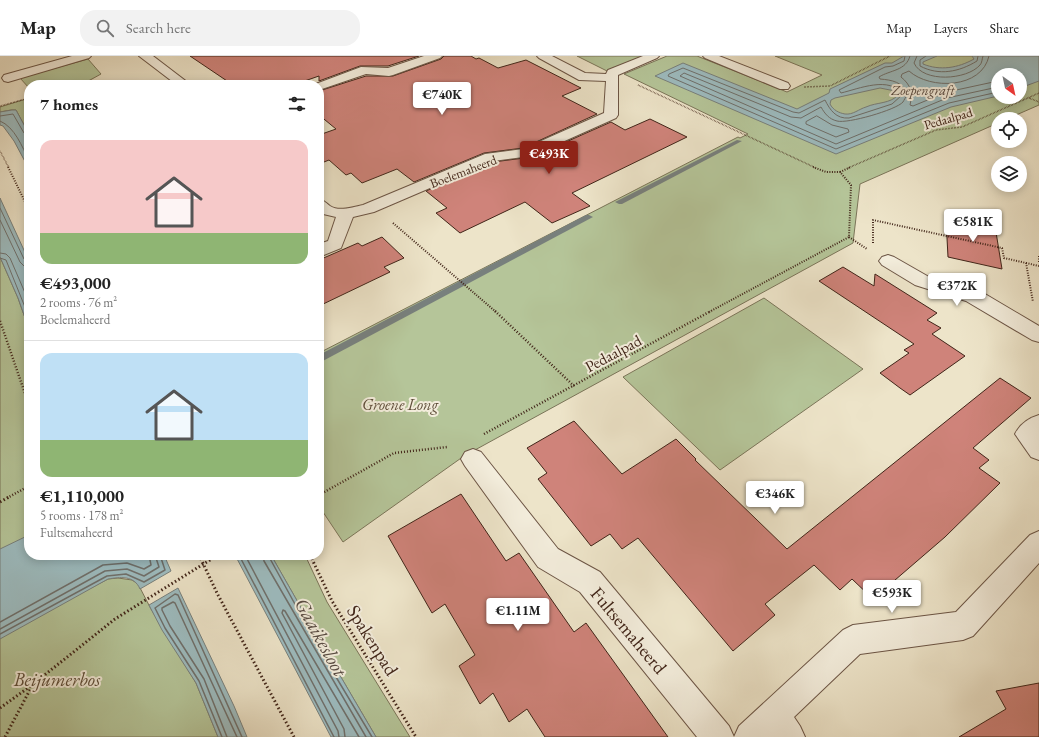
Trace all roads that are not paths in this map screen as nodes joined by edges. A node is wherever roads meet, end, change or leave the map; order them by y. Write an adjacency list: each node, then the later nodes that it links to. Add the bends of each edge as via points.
1 (85, 56): 9 (street)
2 (145, 56): 11 (street)
3 (436, 56): 8 (street, via 389,72)
4 (543, 56): 10 (street, via 582,76)
5 (653, 56): 10 (street)
6 (709, 56): 14 (street)
7 (374, 58): 8 (street, via 368,60)
8 (365, 70): 13 (street)
9 (4, 74): 12 (street)
10 (612, 76): 16 (street, Boelemaheerd, via 612,115 526,153 490,157 373,207)
11 (178, 80)
12 (21, 84)
13 (324, 84)
14 (784, 86)
15 (324, 209): 16 (street, Boelemaheerd)
16 (346, 214): 17 (street, via 335,244)
17 (324, 249)
18 (888, 261): 19 (street, via 922,281 973,296)
19 (1039, 335)
20 (1039, 424): 22 (street, via 1027,434)
21 (478, 446): 25 (street, Fultsemaheerd, via 548,558 590,582)
22 (1039, 450)
23 (1039, 544): 24 (street, via 963,626 853,640)
24 (770, 730)
25 (718, 737)

